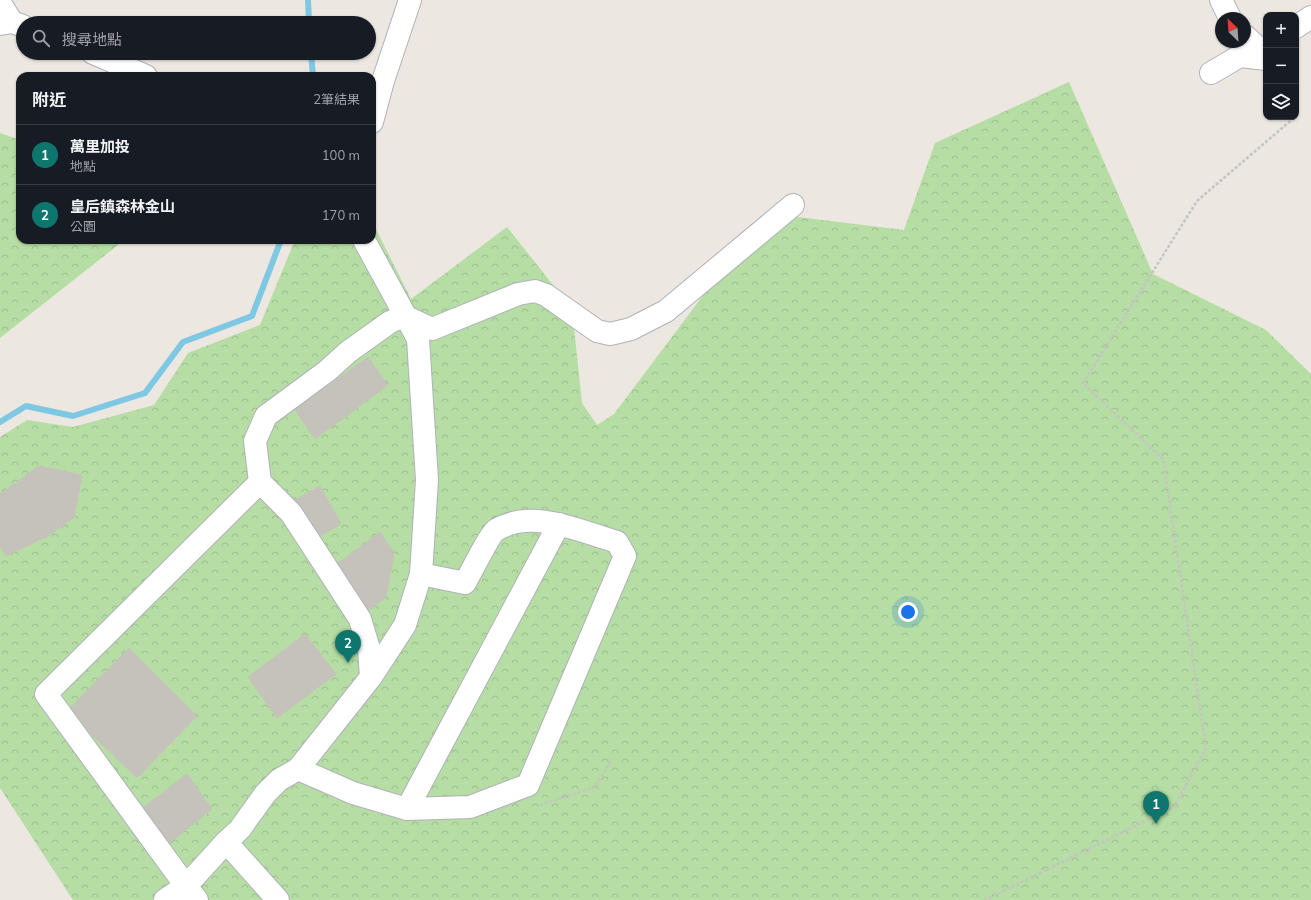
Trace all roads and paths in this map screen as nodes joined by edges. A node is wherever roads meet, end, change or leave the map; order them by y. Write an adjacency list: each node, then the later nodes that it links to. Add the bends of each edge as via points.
1 (410, 0): 14 (street)
2 (1221, 0): 4 (street)
3 (0, 3): 6 (street)
4 (1227, 12)
5 (1311, 17): 7 (street)
6 (12, 24)
7 (1299, 25)
8 (1251, 41): 9 (street)
9 (1263, 52)
10 (1263, 59): 13 (street, via 1240,56)
11 (110, 60): 12 (street)
12 (137, 72)
13 (1211, 73)
14 (376, 107)
15 (1290, 120): 29 (path, via 1197,201 1083,384 1163,459 1206,748 1174,807)
16 (794, 204): 18 (street, via 666,311 620,333 597,331 546,295 535,291 518,294 432,329)
17 (366, 244): 18 (street)
18 (404, 316): 19 (street, via 390,322 354,348 328,371 266,416 255,442); 21 (street, via 418,339 428,480)
19 (260, 482): 22 (street, via 291,512 360,619 369,649); 26 (street, via 46,694)
20 (559, 524): 21 (street, via 526,520 495,531 465,583); 24 (street); 24 (street, via 616,542 625,556 528,785 470,807)
21 (421, 574): 22 (street, via 406,625)
22 (370, 677): 23 (street)
23 (298, 769): 24 (street, via 353,793); 25 (street, via 279,780 265,794 240,829)
24 (407, 809)
25 (226, 842): 26 (street); 28 (street)
26 (192, 893): 27 (street)
27 (165, 900)
28 (278, 900)
29 (985, 900)

